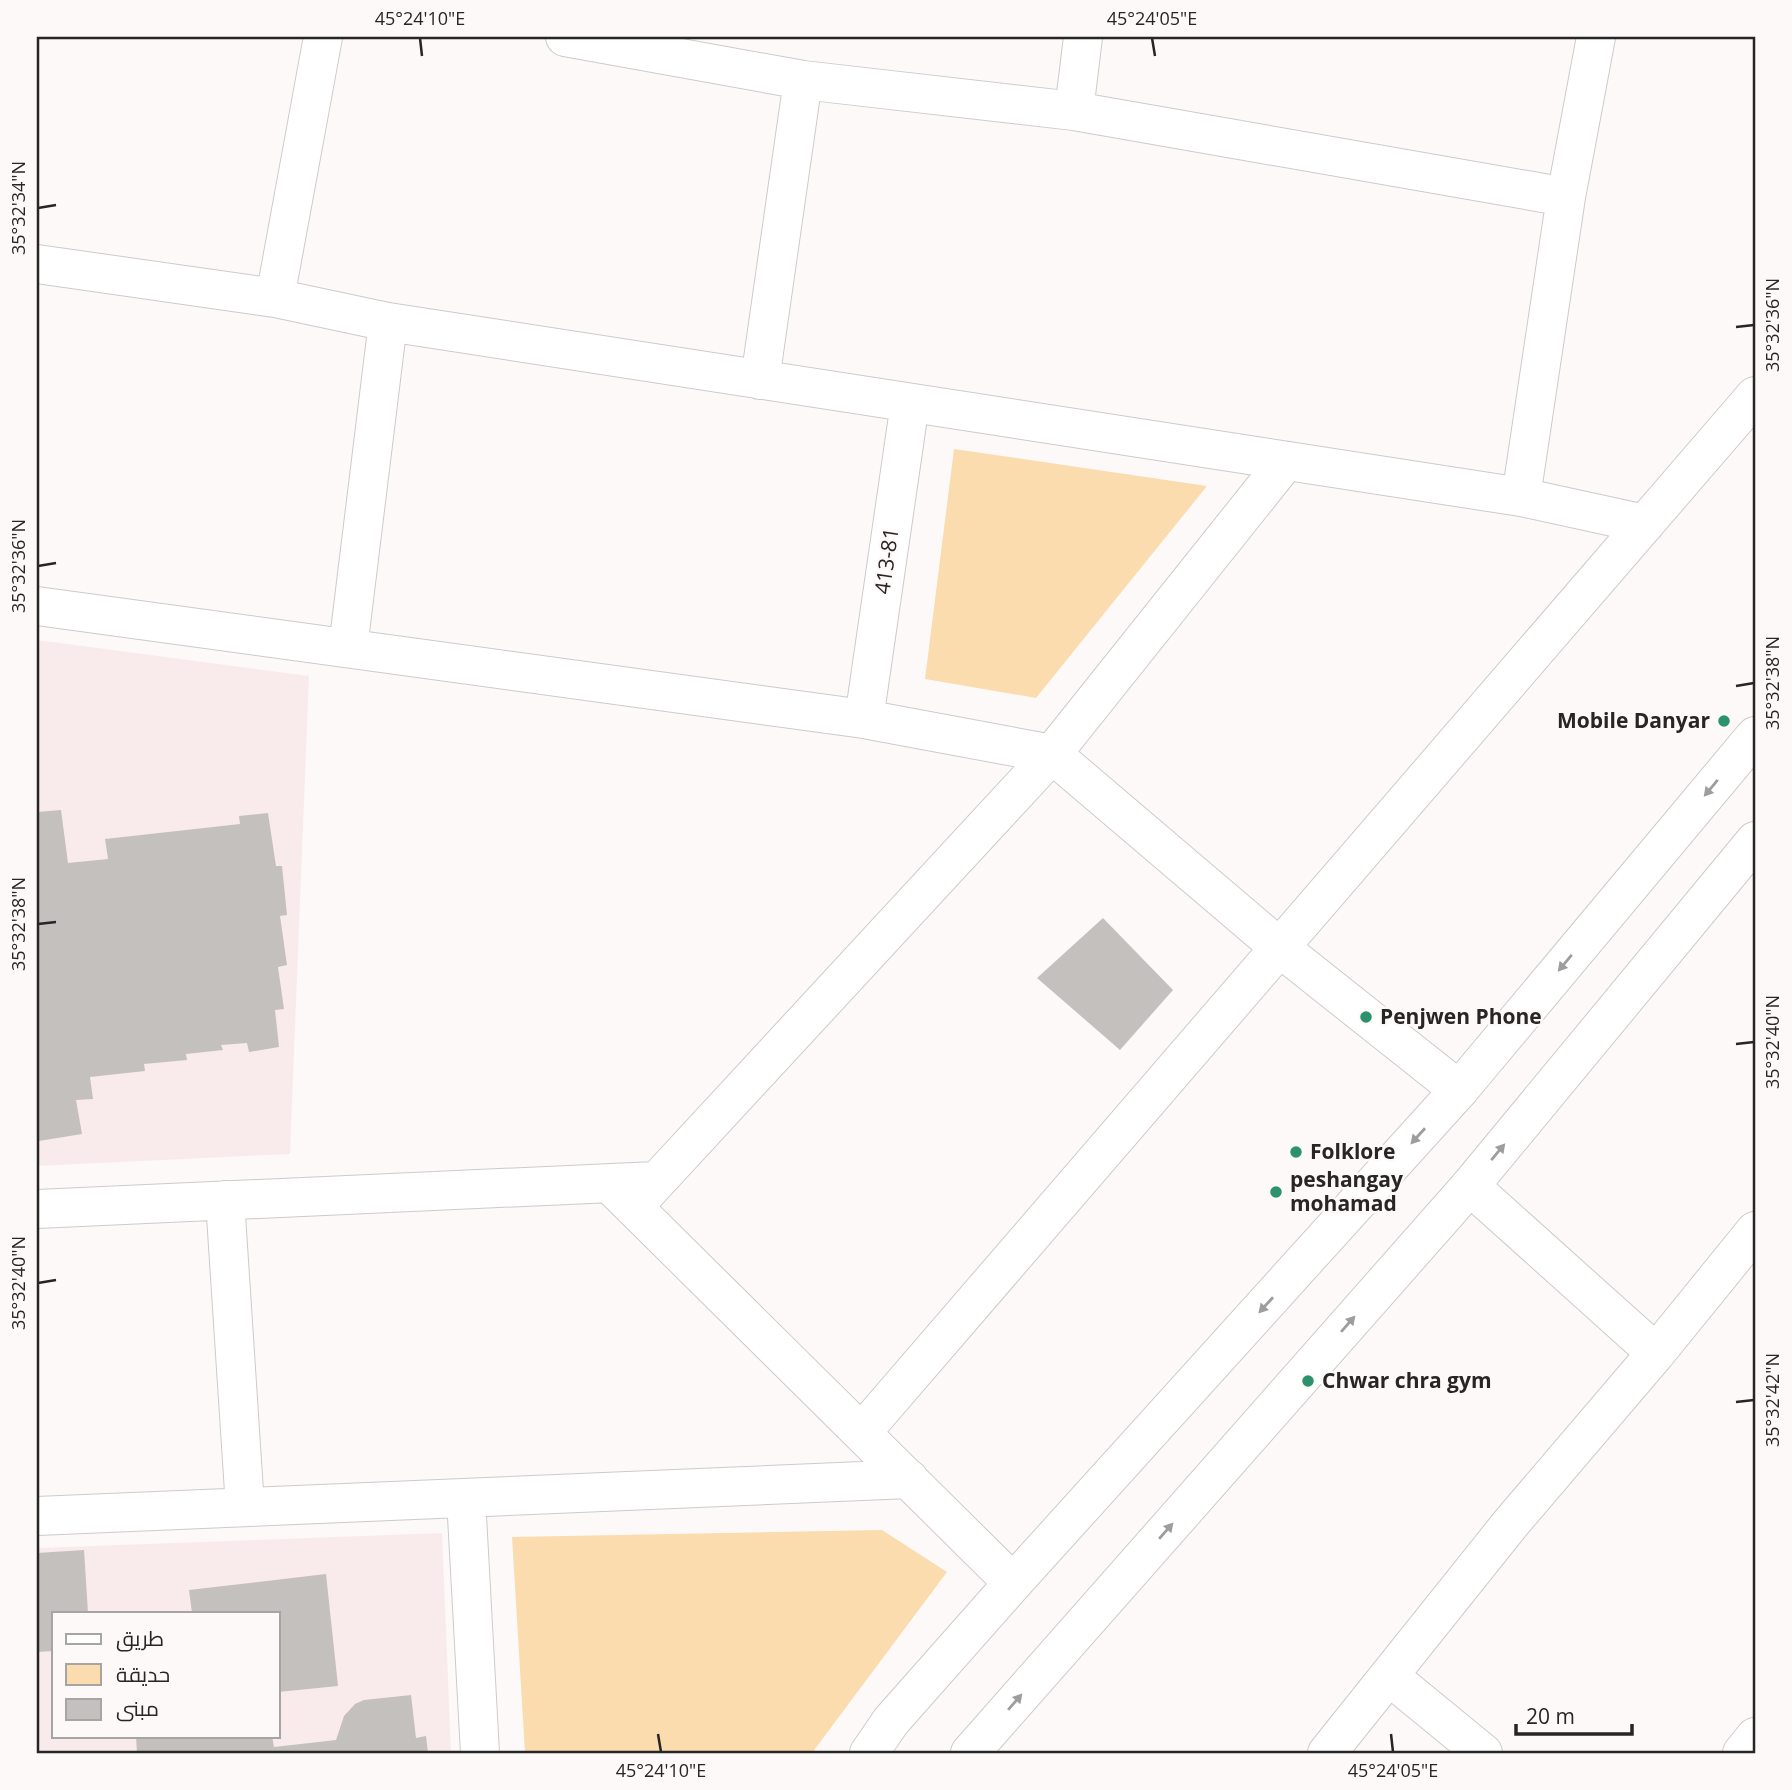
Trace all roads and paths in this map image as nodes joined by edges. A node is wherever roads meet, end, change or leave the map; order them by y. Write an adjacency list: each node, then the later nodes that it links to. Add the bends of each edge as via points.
1 (323, 37): 9 (street)
2 (565, 37): 5 (street)
3 (1083, 37): 6 (street)
4 (1597, 37): 7 (street)
5 (803, 80): 6 (street); 11 (street)
6 (1074, 111): 7 (street)
7 (1566, 197): 15 (street)
8 (37, 264): 9 (street)
9 (275, 298): 10 (street)
10 (388, 323): 11 (street); 18 (street)
11 (760, 380): 13 (street)
12 (1755, 396): 16 (street)
13 (910, 403): 14 (street); 19 (street, 413-81)
14 (1286, 461): 15 (street); 21 (street)
15 (1521, 497): 16 (street)
16 (1645, 524): 23 (street)
17 (37, 606): 18 (street)
18 (348, 648): 19 (street)
19 (864, 719): 21 (street)
20 (1755, 736): 24 (street, one-way to 24)
21 (1052, 754): 23 (street); 26 (street)
22 (1755, 841): 25 (street, one-way to 22)
23 (1280, 948): 24 (street); 31 (street)
24 (1459, 1090): 36 (street, one-way to 36)
25 (1470, 1186): 30 (street); 41 (street, one-way to 25)
26 (633, 1191): 27 (street); 31 (street)
27 (225, 1200): 28 (street); 34 (street)
28 (37, 1209)
29 (1755, 1231): 30 (street)
30 (1657, 1353): 37 (street, via 1511,1523)
31 (862, 1432): 32 (street)
32 (909, 1479): 33 (street); 36 (street)
33 (466, 1498): 34 (street); 39 (street)
34 (245, 1507): 35 (street)
35 (37, 1516)
36 (1013, 1583): 40 (street, via 891,1721)
37 (1389, 1676): 42 (street); 43 (street)
38 (1755, 1737): 44 (street)
39 (480, 1753)
40 (869, 1753)
41 (970, 1753)
42 (1326, 1753)
43 (1483, 1753)
44 (1742, 1753)

